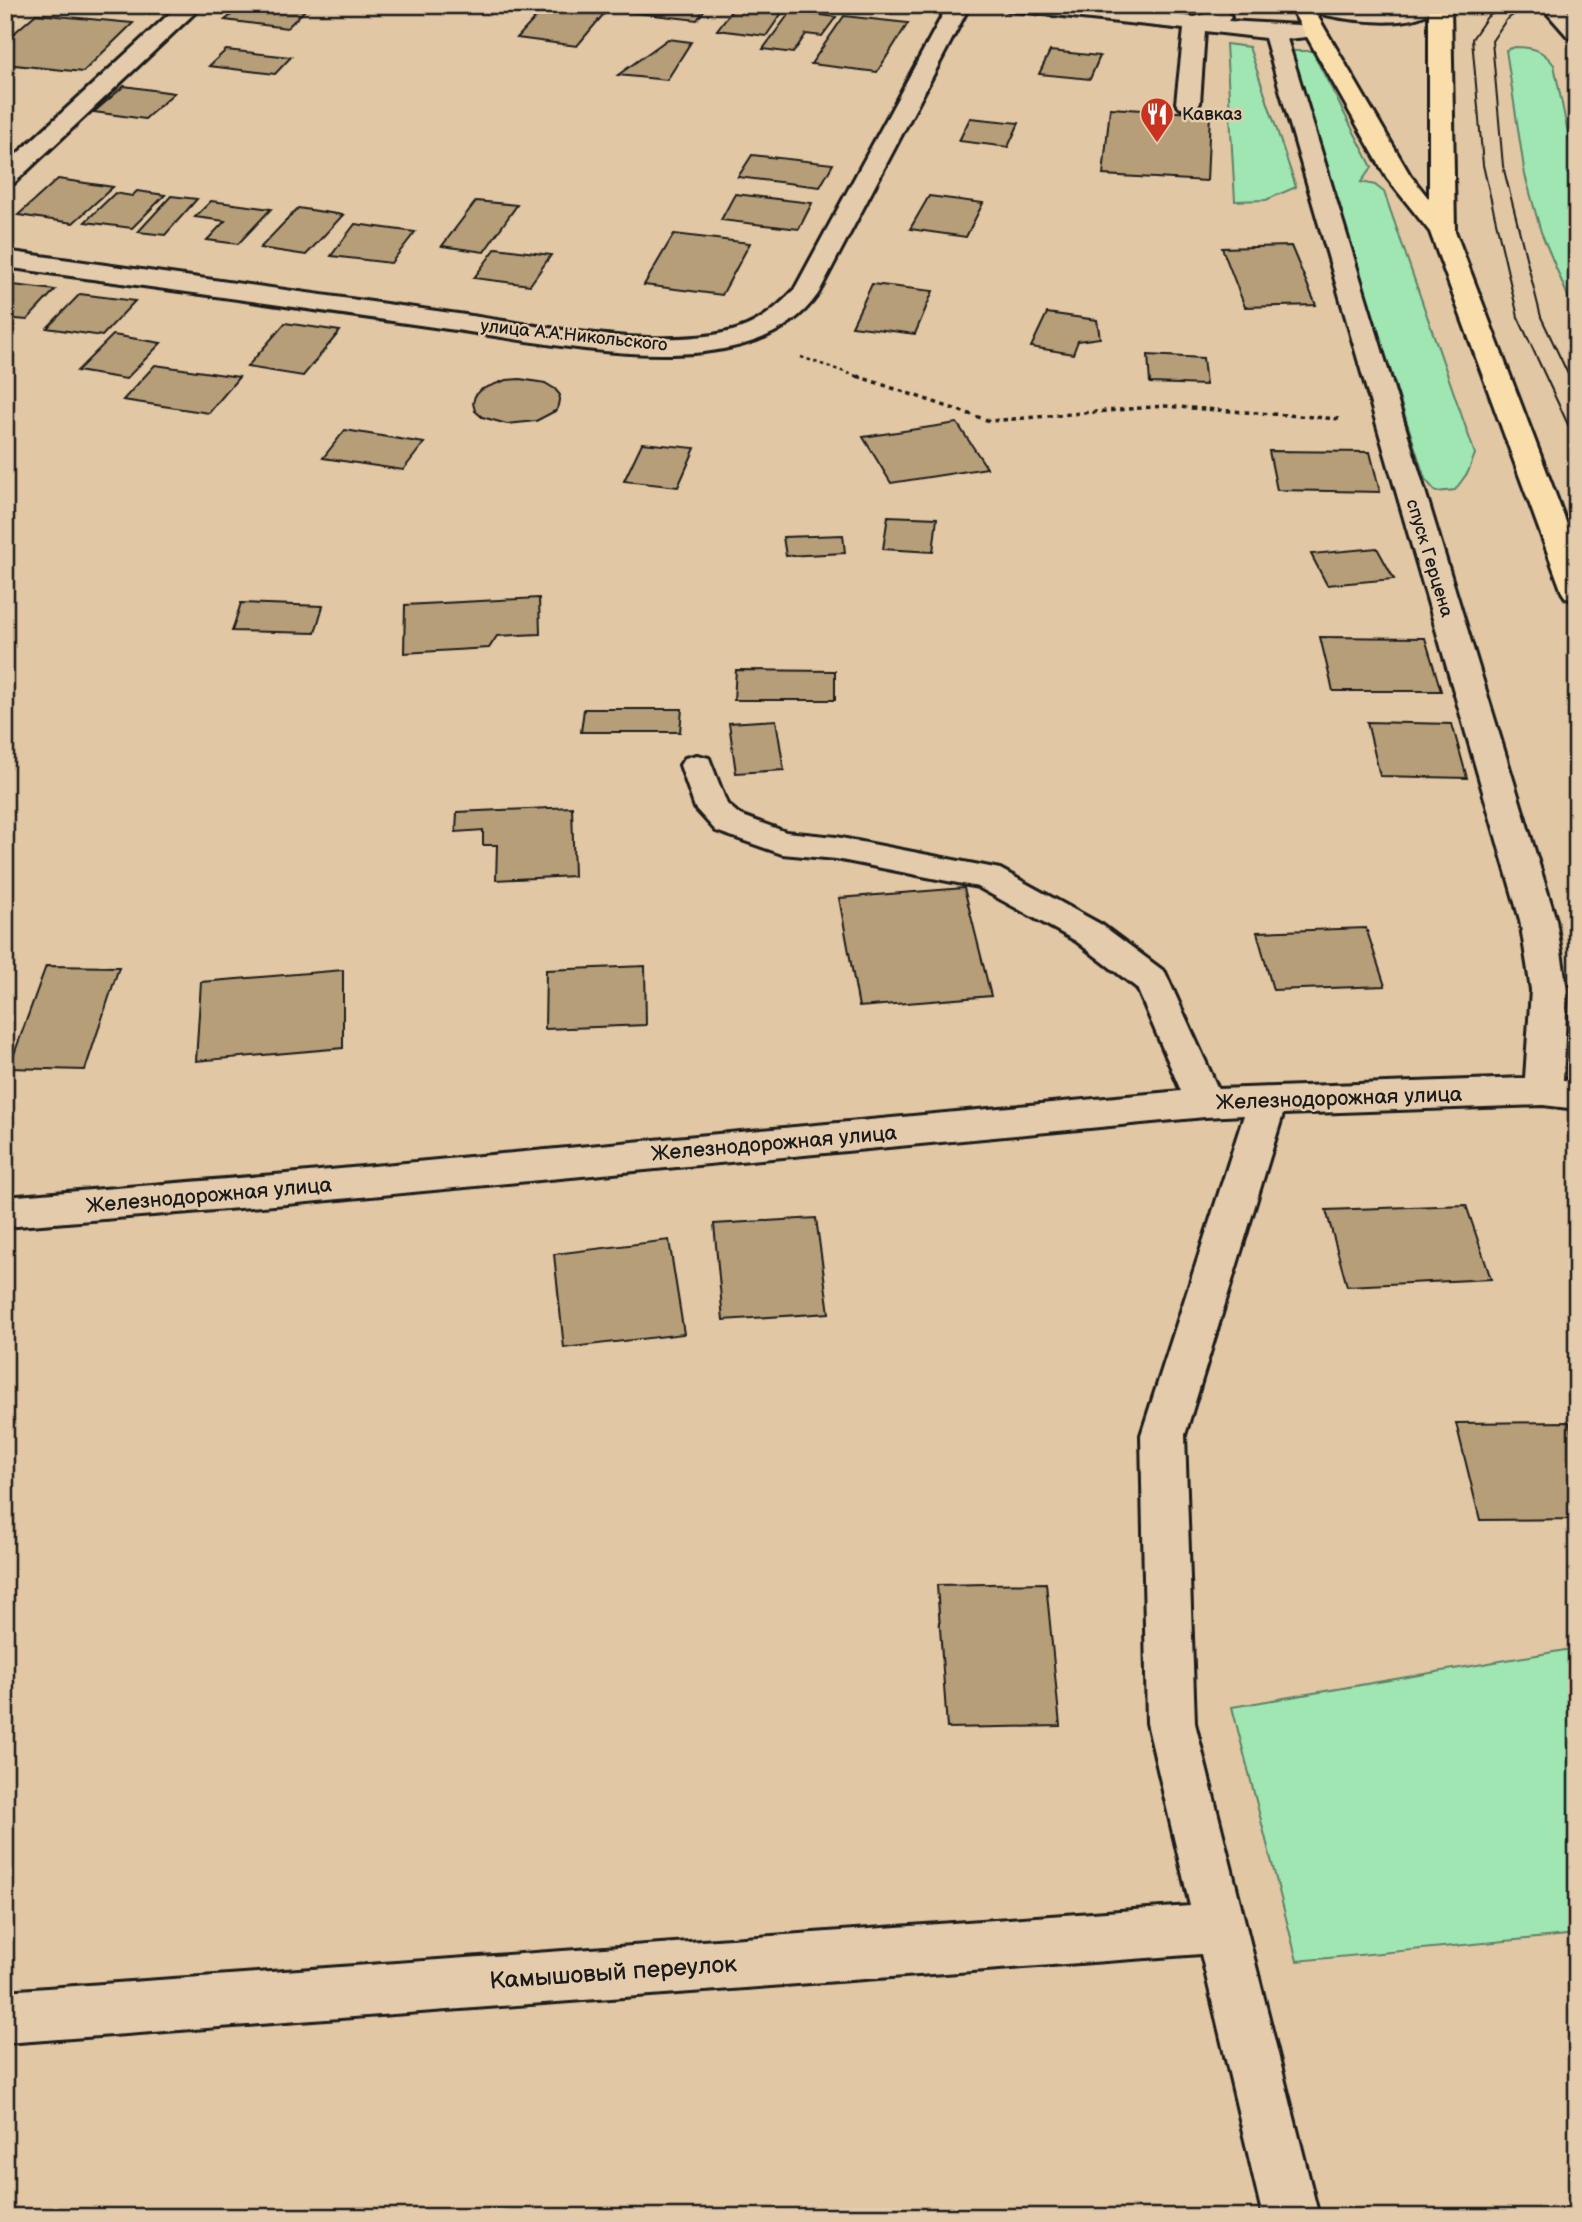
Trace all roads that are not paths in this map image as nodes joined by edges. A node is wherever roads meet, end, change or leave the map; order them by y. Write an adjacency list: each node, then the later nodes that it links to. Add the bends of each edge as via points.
1 (192, 5): 15 (street)
2 (960, 5): 17 (street, улица А.А.Никольского, via 805,294 776,321 742,337 652,346)
3 (1016, 5): 11 (street)
4 (1300, 5): 12 (main road)
5 (1313, 5): 6 (street, via 1371,15 1416,11)
6 (1426, 5)
7 (1440, 5): 16 (main road)
8 (1530, 5): 9 (street)
9 (1551, 5): 13 (street)
10 (1267, 21): 11 (street); 12 (street); 20 (street, спуск Герцена, via 1538,920)
11 (1195, 24): 14 (street)
12 (1315, 32): 16 (main road, via 1399,178)
13 (1577, 33)
14 (1188, 103)
15 (5, 178)
16 (1442, 230): 18 (main road)
17 (5, 258)
18 (1577, 592)
19 (697, 765): 22 (street, via 712,808 728,823 782,843 836,848 988,877 1089,933 1152,981)
20 (1560, 1093): 21 (street, Железнодорожная улица)
21 (1268, 1101): 22 (street, Железнодорожная улица); 24 (street, via 1163,1435 1171,1723)
22 (1205, 1103): 23 (street, Железнодорожная улица)
23 (5, 1212)
24 (1220, 1928): 25 (street, Камышовый переулок); 26 (street)
25 (5, 2017)
26 (1291, 2217)

